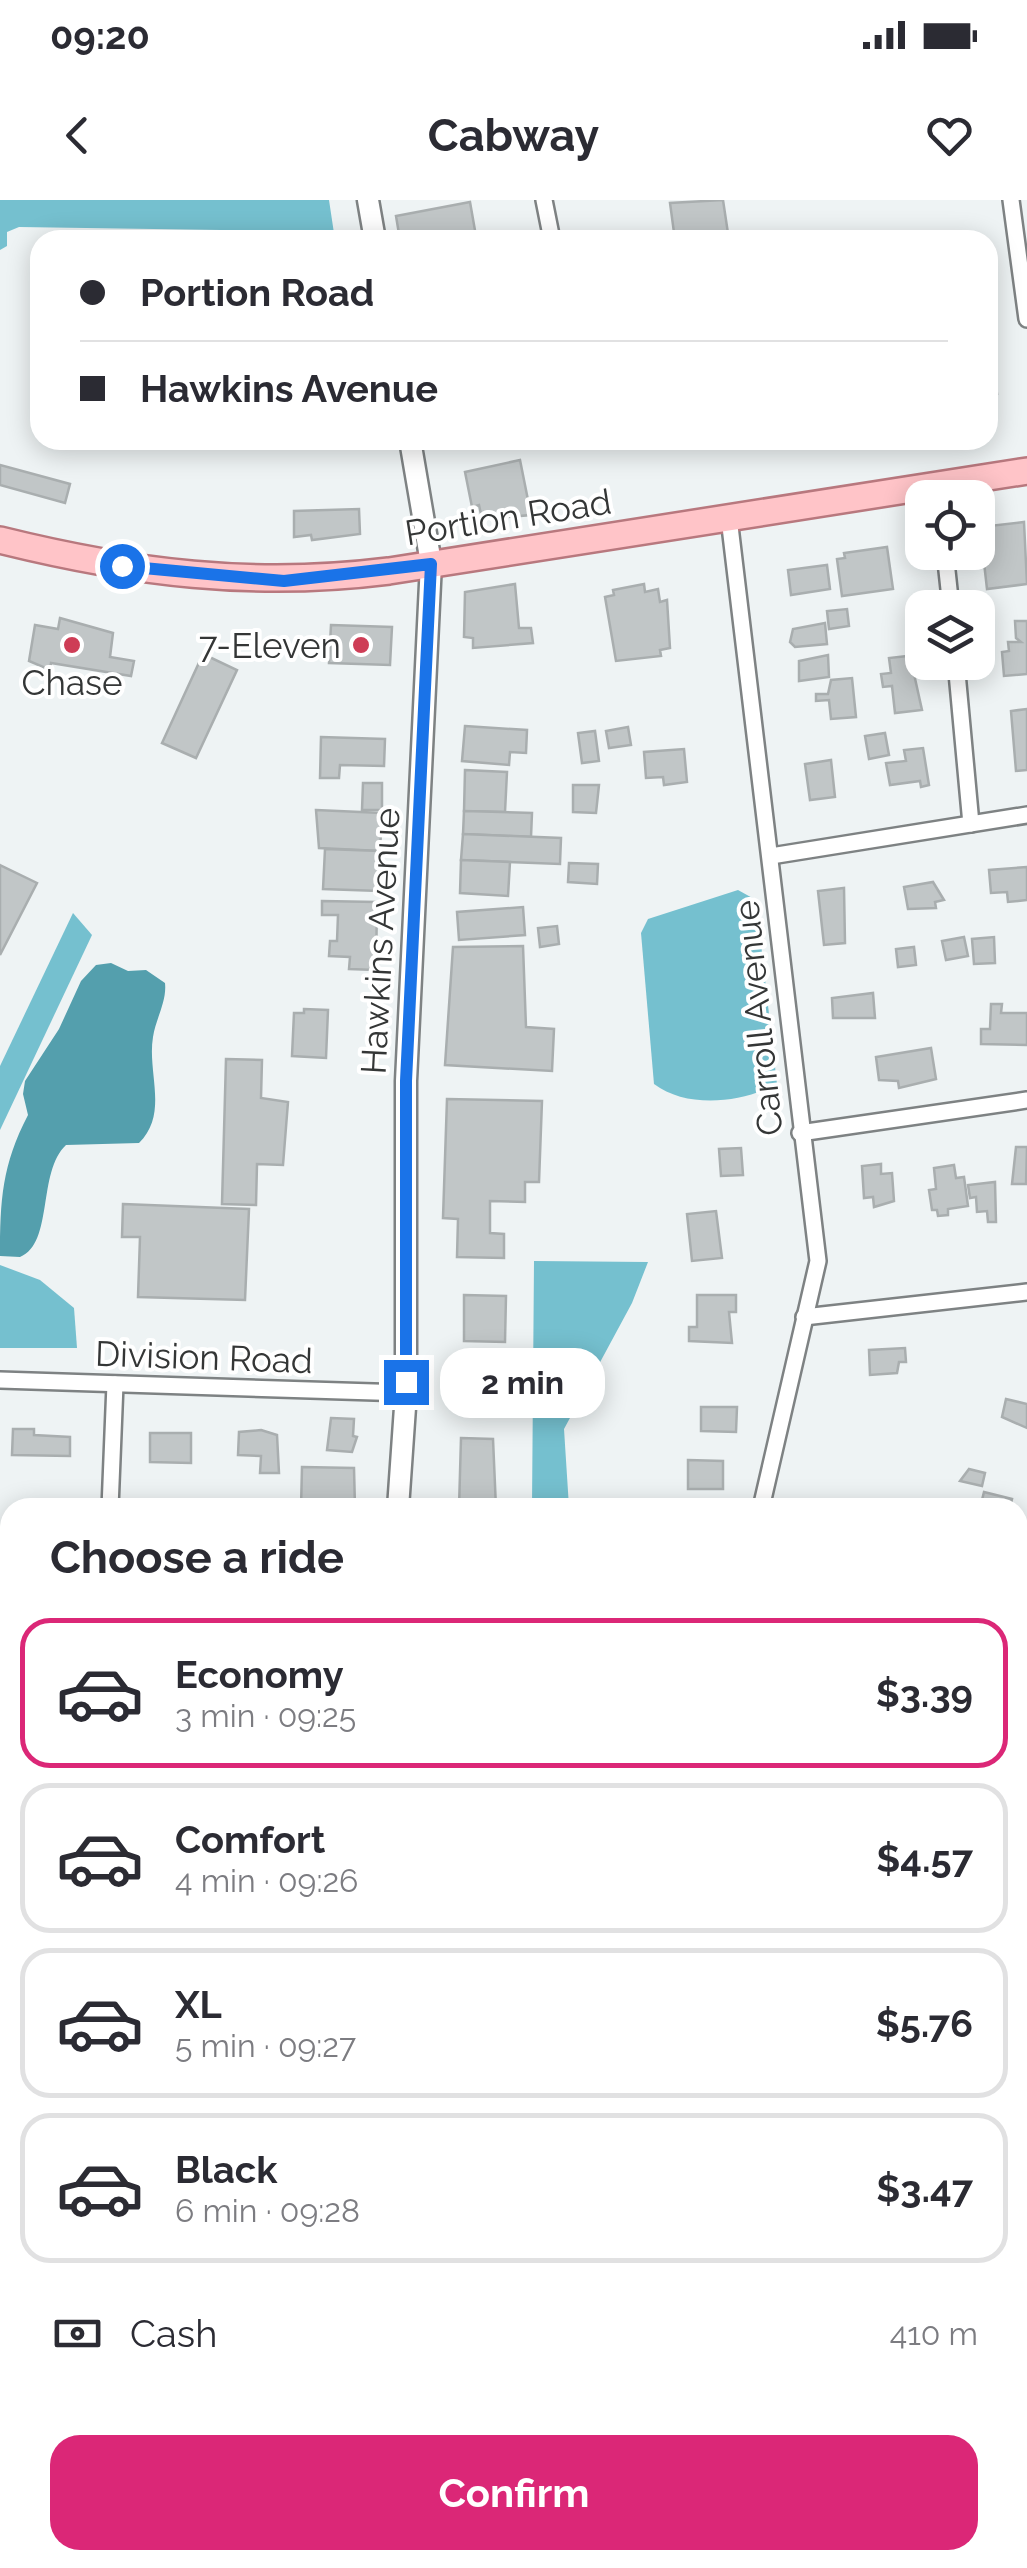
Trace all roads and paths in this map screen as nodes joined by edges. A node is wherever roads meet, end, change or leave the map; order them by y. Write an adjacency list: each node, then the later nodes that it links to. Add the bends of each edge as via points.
1 (368, 200): 4 (street)
2 (544, 200): 5 (street)
3 (1012, 200): 6 (street)
4 (373, 230)
5 (550, 230)
6 (1027, 319)
7 (412, 450): 13 (street, Hawkins Avenue)
8 (1027, 471): 9 (main road, Portion Road)
9 (986, 480)
10 (905, 495): 11 (main road, Portion Road)
11 (729, 518): 13 (main road, Portion Road); 17 (street, Carroll Avenue)
12 (0, 540): 13 (main road, Portion Road, via 128,568 229,579 298,581)
13 (431, 564): 24 (street, Hawkins Avenue, via 406,1081)
14 (958, 680): 16 (street)
15 (1027, 815): 16 (street)
16 (970, 824): 17 (street)
17 (771, 856): 19 (street, Carroll Avenue)
18 (1027, 1100): 19 (street)
19 (800, 1133): 21 (street, Carroll Avenue, via 818,1261)
20 (1027, 1292): 21 (street)
21 (804, 1317): 27 (street, Carroll Avenue)
22 (0, 1380): 23 (street, Division Road)
23 (115, 1384): 24 (street, Division Road); 25 (street)
24 (406, 1393): 26 (street, Hawkins Avenue)
25 (110, 1498)
26 (399, 1498)
27 (762, 1498)

